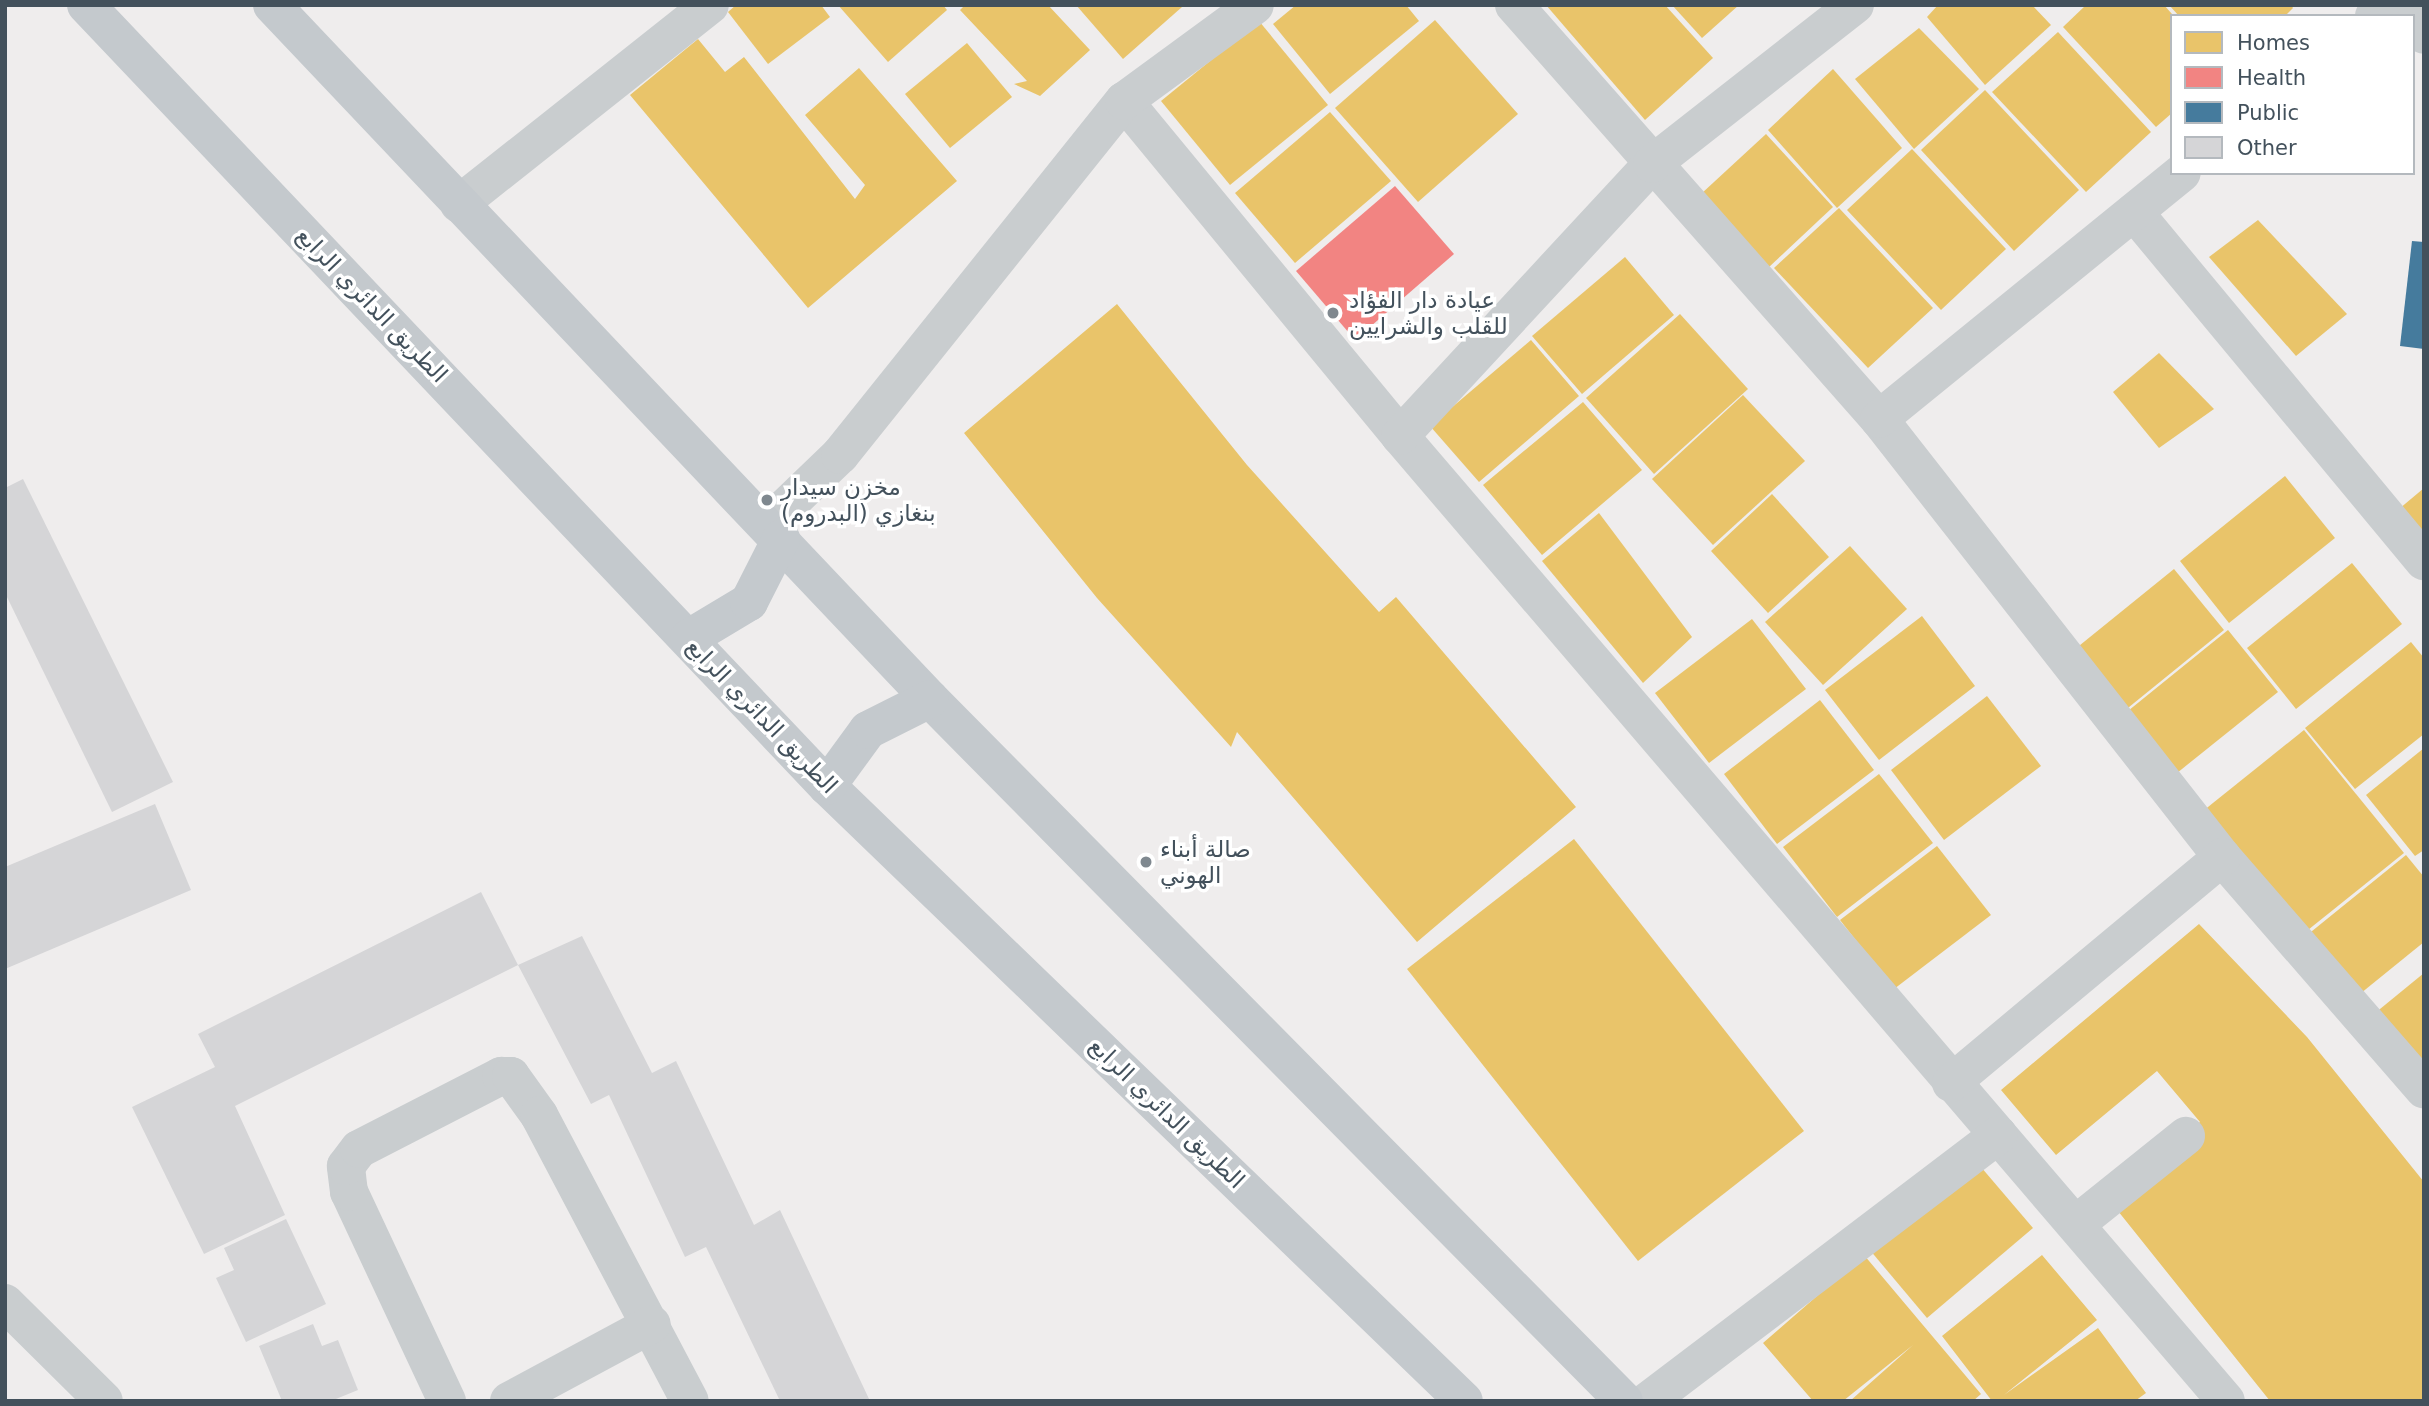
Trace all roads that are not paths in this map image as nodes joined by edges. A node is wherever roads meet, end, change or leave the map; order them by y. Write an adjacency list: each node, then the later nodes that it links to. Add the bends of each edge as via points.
1 (86, 5): 16 (main road, الطريق الدائري الرابع)
2 (272, 5): 10 (main road)
3 (710, 5): 10 (street)
4 (1255, 5): 7 (street)
5 (1514, 5): 8 (street)
6 (1855, 5): 8 (street)
7 (1124, 101): 13 (street); 14 (street)
8 (1652, 164): 12 (street); 13 (street)
9 (2180, 175): 11 (street)
10 (459, 204): 14 (main road)
11 (2134, 212): 12 (street); 15 (street)
12 (1880, 419): 19 (street)
13 (1400, 436): 20 (street)
14 (774, 532): 16 (main road, via 749,601); 17 (main road)
15 (2424, 561)
16 (689, 638): 18 (main road, الطريق الدائري الرابع)
17 (930, 699): 18 (main road, via 868,730); 32 (main road)
18 (827, 786): 31 (main road, الطريق الدائري الرابع)
19 (2222, 857): 20 (street); 21 (street)
20 (1951, 1083): 22 (street)
21 (2424, 1090)
22 (1999, 1135): 24 (street); 33 (street)
23 (2186, 1136): 24 (street)
24 (2076, 1224): 34 (street)
25 (5, 1303): 27 (street)
26 (652, 1324): 28 (street, via 529,1097 511,1076 487,1079 359,1149 346,1166 349,1192); 29 (street); 30 (street)
27 (104, 1401)
28 (447, 1401)
29 (509, 1401)
30 (690, 1401)
31 (1464, 1401)
32 (1624, 1401)
33 (1648, 1401)
34 (2226, 1401)

